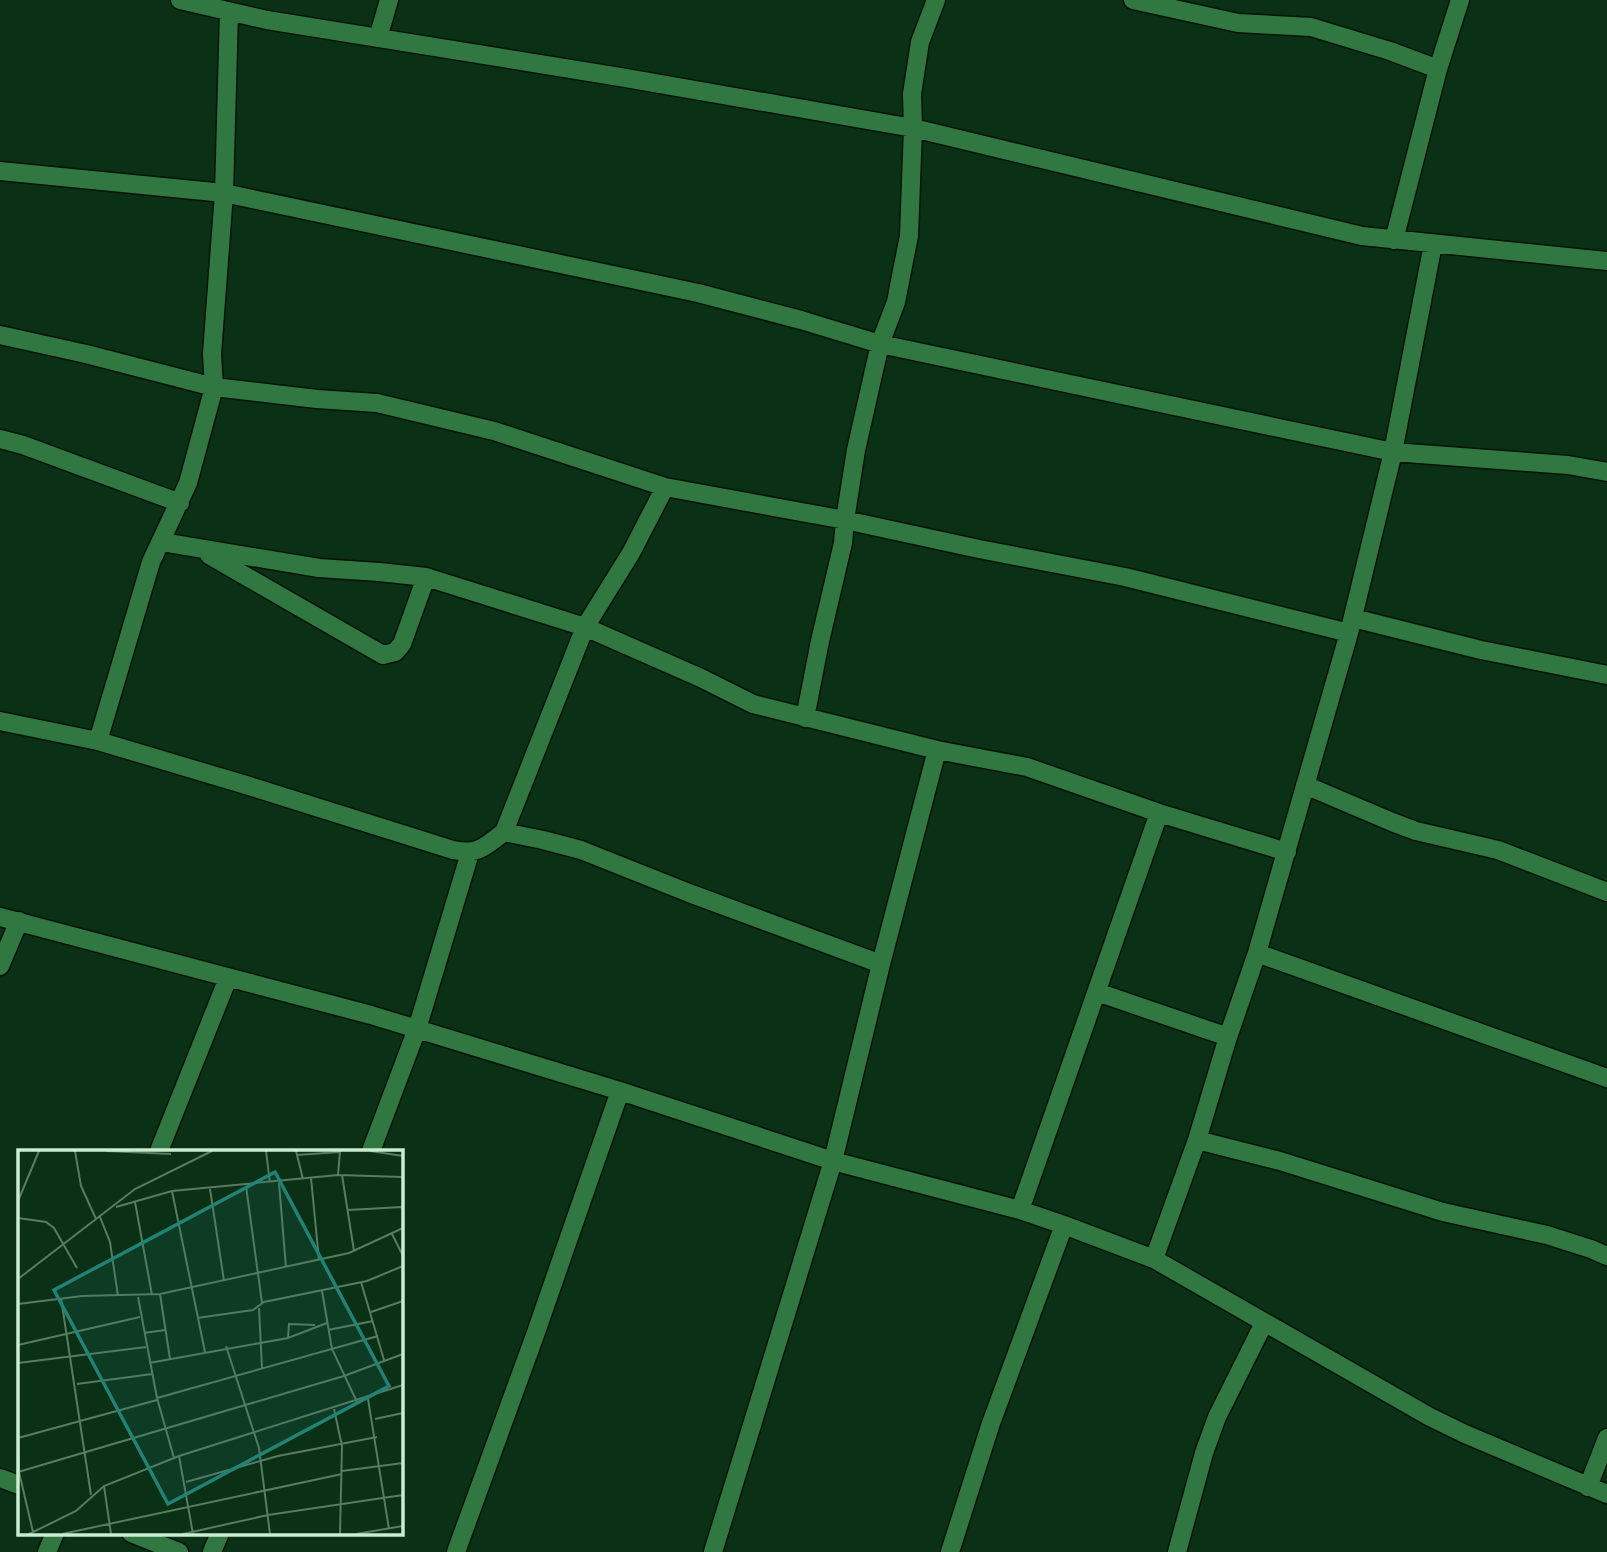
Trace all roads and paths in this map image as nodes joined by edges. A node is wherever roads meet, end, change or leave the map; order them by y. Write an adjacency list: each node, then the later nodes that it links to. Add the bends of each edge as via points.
1 (180, 0): 6 (street)
2 (388, 0): 7 (street)
3 (936, 0): 9 (street, via 920,42 912,94)
4 (1133, 0): 8 (street, via 1238,23 1321,29)
5 (1460, 0): 8 (street)
6 (229, 12): 7 (street); 11 (street)
7 (378, 38): 9 (street)
8 (1438, 69): 12 (street)
9 (913, 128): 12 (street); 16 (street, via 909,236 896,302)
10 (0, 171): 11 (street)
11 (224, 193): 16 (street, via 698,293); 17 (street, via 212,354)
12 (1394, 240): 13 (street)
13 (1433, 244): 14 (street); 19 (street)
14 (1607, 261)
15 (0, 335): 17 (street)
16 (880, 344): 19 (street); 23 (street)
17 (214, 387): 21 (street, via 377,403 494,431); 22 (street)
18 (0, 439): 22 (street)
19 (1393, 452): 20 (street); 27 (street)
20 (1607, 472)
21 (665, 487): 23 (street); 28 (street)
22 (180, 503): 24 (street)
23 (845, 520): 27 (street); 30 (street)
24 (162, 542): 25 (street); 32 (street, via 151,562)
25 (197, 548): 26 (street, via 318,568); 26 (street, via 383,655 402,644)
26 (426, 577): 28 (street)
27 (1351, 626): 29 (street); 34 (street)
28 (586, 627): 30 (street, via 753,704); 36 (street)
29 (1607, 675)
30 (805, 718): 33 (street)
31 (0, 721): 32 (street)
32 (98, 741): 38 (street)
33 (937, 750): 35 (street, via 1027,767); 43 (street)
34 (1306, 785): 37 (street); 39 (street, via 1416,831 1498,850)
35 (1158, 813): 37 (street); 46 (street)
36 (504, 832): 38 (street); 43 (street, via 581,850)
37 (1287, 852): 42 (street)
38 (470, 853): 47 (street)
39 (1607, 892)
40 (0, 917): 41 (street)
41 (19, 921): 44 (street); 45 (street)
42 (1257, 953): 48 (street); 49 (street)
43 (881, 964): 54 (street)
44 (0, 966)
45 (229, 978): 47 (street); 52 (street)
46 (1097, 992): 48 (street); 55 (street)
47 (417, 1029): 50 (street); 53 (street)
48 (1228, 1037): 51 (street)
49 (1607, 1078)
50 (620, 1091): 54 (street); 69 (street)
51 (1197, 1140): 57 (street); 58 (street)
52 (159, 1150)
53 (371, 1150)
54 (833, 1161): 55 (street); 70 (street)
55 (1020, 1210): 56 (street)
56 (1065, 1225): 58 (street); 71 (street, via 990,1426)
57 (1607, 1256)
58 (1154, 1259): 59 (street)
59 (1264, 1324): 61 (street, via 1430,1417); 72 (street, via 1217,1417)
60 (1607, 1438): 61 (street)
61 (1588, 1487): 62 (street)
62 (1607, 1494)
63 (55, 1534): 66 (street)
64 (134, 1534): 67 (street)
65 (220, 1534): 68 (street)
66 (47, 1552)
67 (179, 1552)
68 (212, 1552)
69 (456, 1552)
70 (713, 1552)
71 (950, 1552)
72 (1177, 1552)

